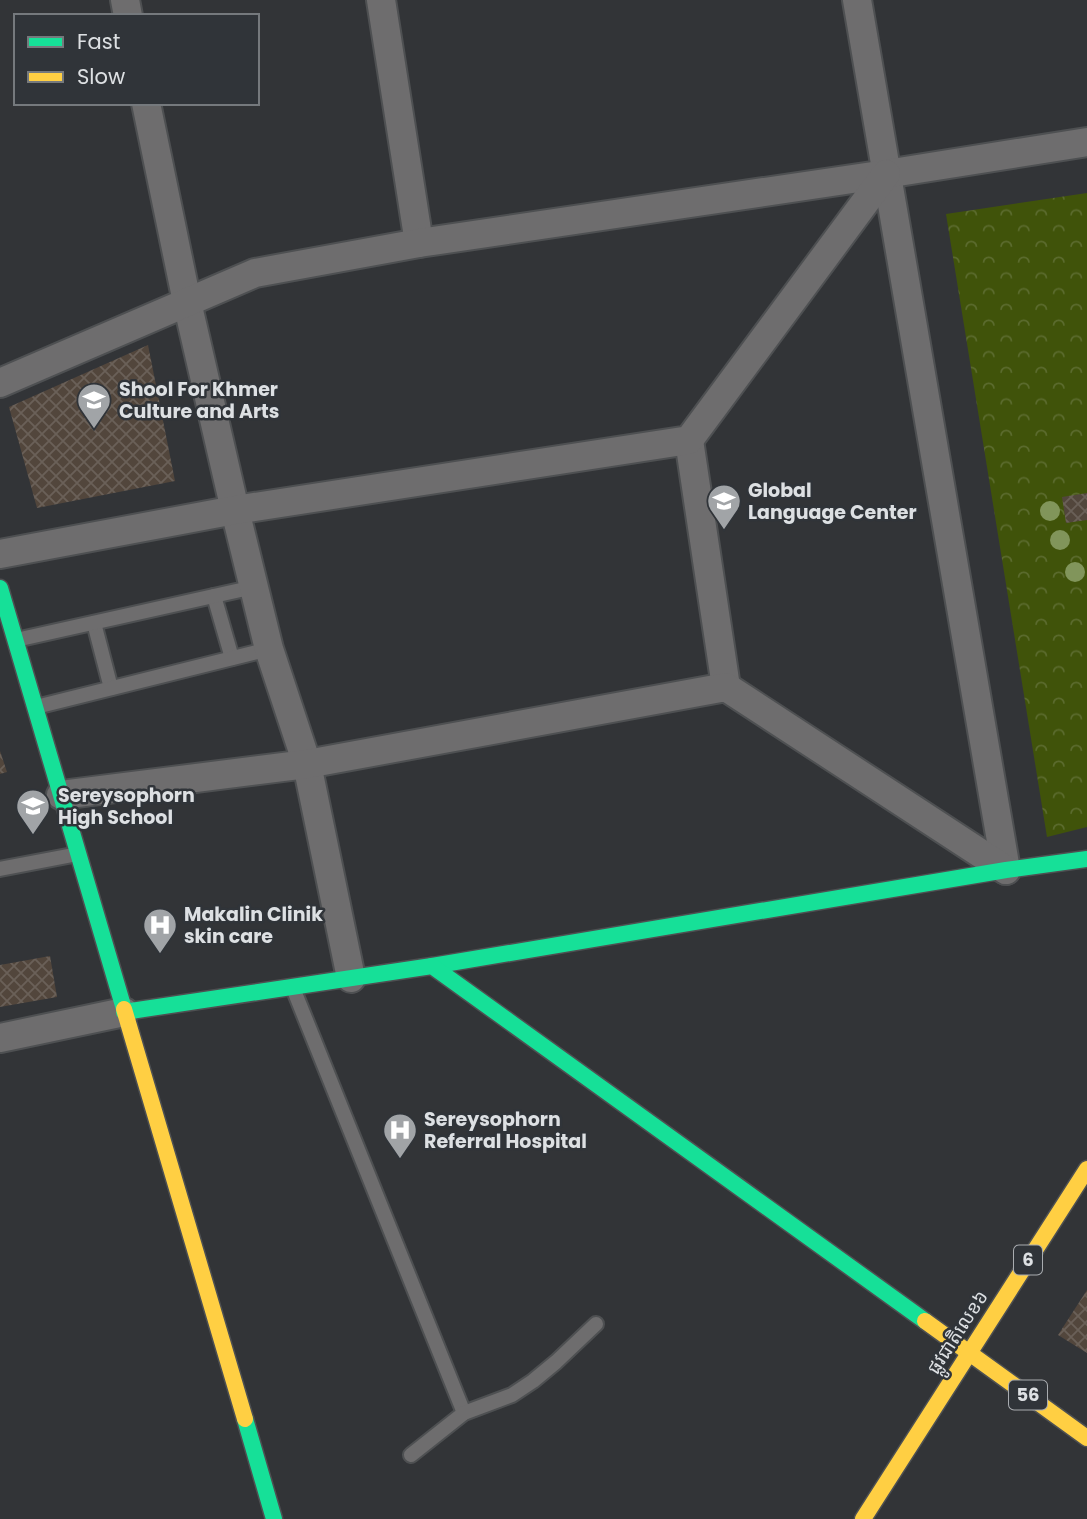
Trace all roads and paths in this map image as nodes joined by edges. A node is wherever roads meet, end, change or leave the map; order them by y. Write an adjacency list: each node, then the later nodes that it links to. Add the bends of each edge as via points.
1 (857, 0): 5 (street)
2 (389, 1): 6 (street)
3 (146, 105): 7 (street)
4 (1087, 142): 5 (street)
5 (886, 174): 6 (street); 9 (street); 27 (street)
6 (419, 243): 7 (street, via 255,274)
7 (187, 302): 8 (street); 10 (street)
8 (0, 383)
9 (689, 440): 10 (street); 19 (street)
10 (235, 510): 11 (street); 12 (street)
11 (0, 554)
12 (254, 587): 14 (lane); 17 (street)
13 (0, 588): 16 (main road)
14 (214, 596): 15 (lane); 18 (lane)
15 (94, 623): 16 (lane); 20 (lane)
16 (8, 643): 21 (main road)
17 (269, 649): 18 (lane); 22 (street)
18 (232, 658): 20 (lane)
19 (726, 687): 22 (street); 27 (street)
20 (111, 688): 21 (lane)
21 (35, 707): 23 (main road)
22 (307, 764): 23 (street); 29 (street)
23 (61, 795): 24 (main road)
24 (78, 854): 26 (lane); 31 (main road)
25 (1087, 859): 27 (main road)
26 (0, 869)
27 (1006, 870): 28 (main road)
28 (432, 966): 29 (main road); 35 (main road)
29 (351, 978): 30 (main road)
30 (292, 986): 31 (main road); 36 (lane)
31 (124, 1012): 32 (street); 39 (main road)
32 (0, 1038)
33 (1087, 1169): 35 (main road, ផ្លូវជាតិលេខ៦ / 6)
34 (596, 1324): 36 (lane, via 533,1381 512,1395)
35 (969, 1352): 37 (main road, 56); 40 (main road, ផ្លូវជាតិលេខ៦ / 6)
36 (464, 1413): 38 (lane)
37 (1087, 1438)
38 (411, 1455)
39 (274, 1519)
40 (863, 1519)

